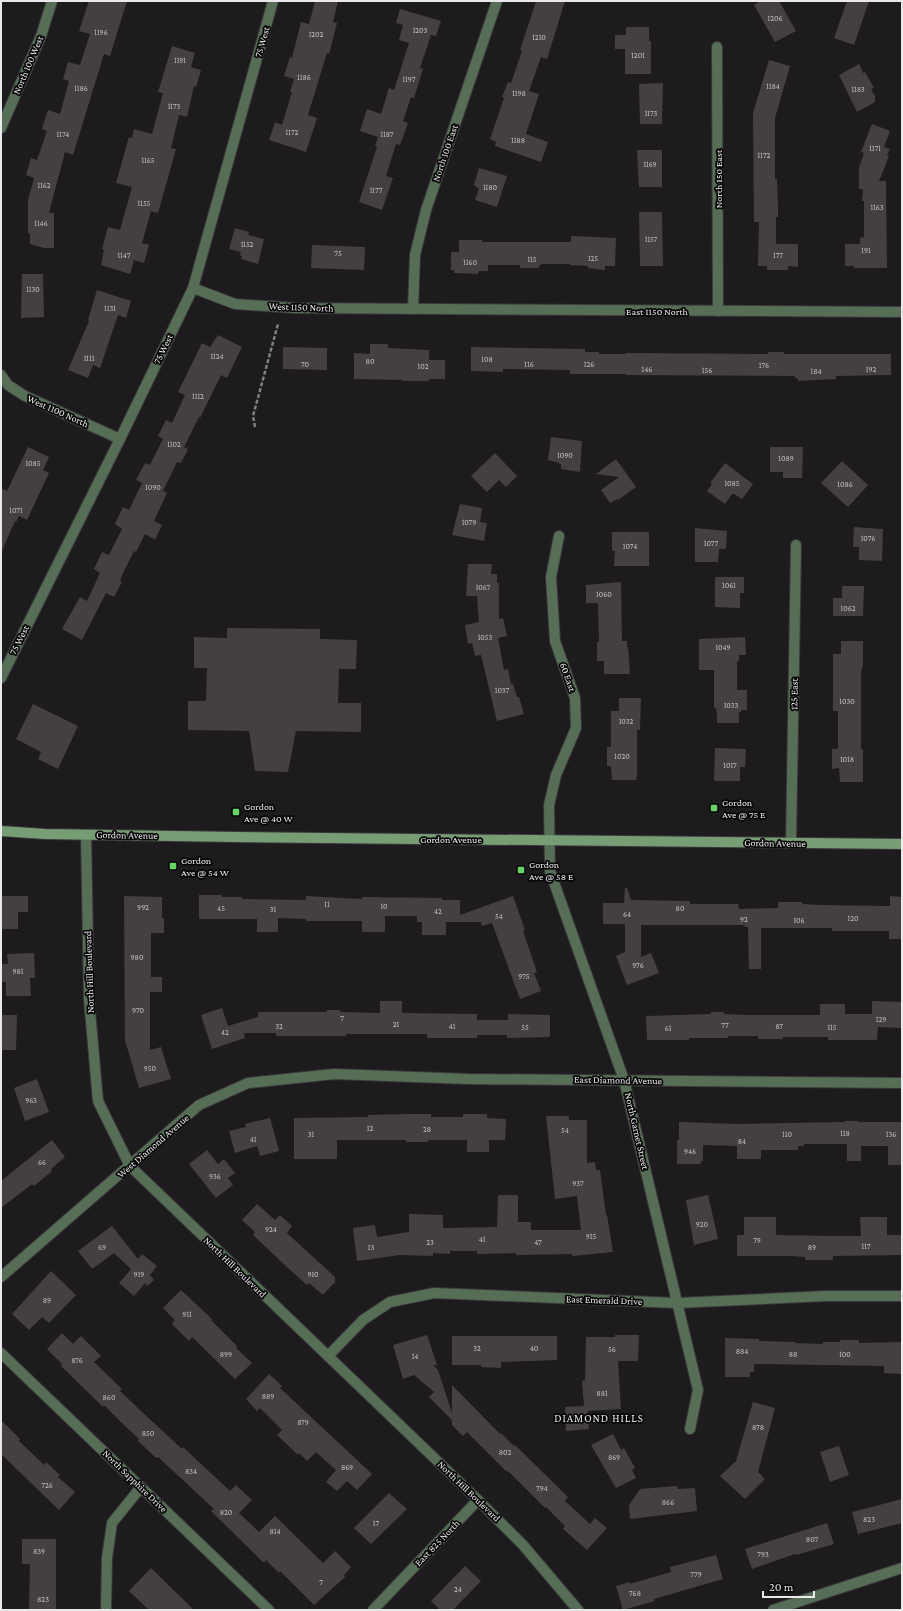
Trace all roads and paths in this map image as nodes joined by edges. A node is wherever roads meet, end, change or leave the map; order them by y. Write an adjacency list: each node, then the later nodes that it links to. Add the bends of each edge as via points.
1 (52, 1): 5 (street, North 100 West, via 41,36)
2 (273, 1): 6 (street, 75 West)
3 (497, 1): 7 (street, North 100 East, via 426,210 415,255)
4 (717, 47): 8 (street, North 150 East)
5 (1, 128)
6 (193, 288): 7 (street, West 1150 North, via 235,304 295,308); 13 (street, 75 West)
7 (413, 309): 8 (street, East 1150 North)
8 (718, 311): 9 (street, East 1150 North)
9 (902, 312)
10 (278, 324): 12 (path, via 253,416)
11 (1, 375): 13 (street, West 1100 North, via 8,385 25,396)
12 (255, 427)
13 (120, 439): 16 (street, 75 West)
14 (559, 536): 19 (street, 60 East, via 551,577 556,640 575,698 576,728 556,775 549,804)
15 (796, 545): 20 (street, 125 East)
16 (1, 678)
17 (1, 830): 18 (main road, Gordon Avenue)
18 (86, 835): 19 (main road, Gordon Avenue); 25 (street, North Hill Boulevard, via 88,999 98,1101)
19 (549, 840): 20 (main road, Gordon Avenue); 23 (street, North Garnet Street, via 550,871)
20 (791, 843): 21 (main road, Gordon Avenue)
21 (902, 844)
22 (334, 1074): 23 (street, East Diamond Avenue); 25 (street, West Diamond Avenue, via 248,1082 199,1105)
23 (624, 1080): 24 (street, East Diamond Avenue); 28 (street, North Garnet Street)
24 (902, 1083)
25 (130, 1166): 26 (street, West Diamond Avenue); 30 (street, North Hill Boulevard)
26 (1, 1277)
27 (902, 1296): 28 (street, East Emerald Drive, via 826,1296)
28 (677, 1302): 30 (street, East Emerald Drive, via 434,1293 390,1302 363,1320); 31 (street, North Garnet Street, via 698,1390)
29 (1, 1353): 32 (street, North Sapphire Drive)
30 (328, 1356): 33 (street, North Hill Boulevard)
31 (690, 1429)
32 (141, 1487): 35 (street, via 112,1523 106,1558); 36 (street, North Sapphire Drive)
33 (478, 1500): 37 (street, East 825 North); 38 (street, North Hill Boulevard, via 523,1545)
34 (902, 1568): 39 (street)
35 (106, 1610)
36 (269, 1610)
37 (373, 1610)
38 (578, 1610)
39 (773, 1610)

